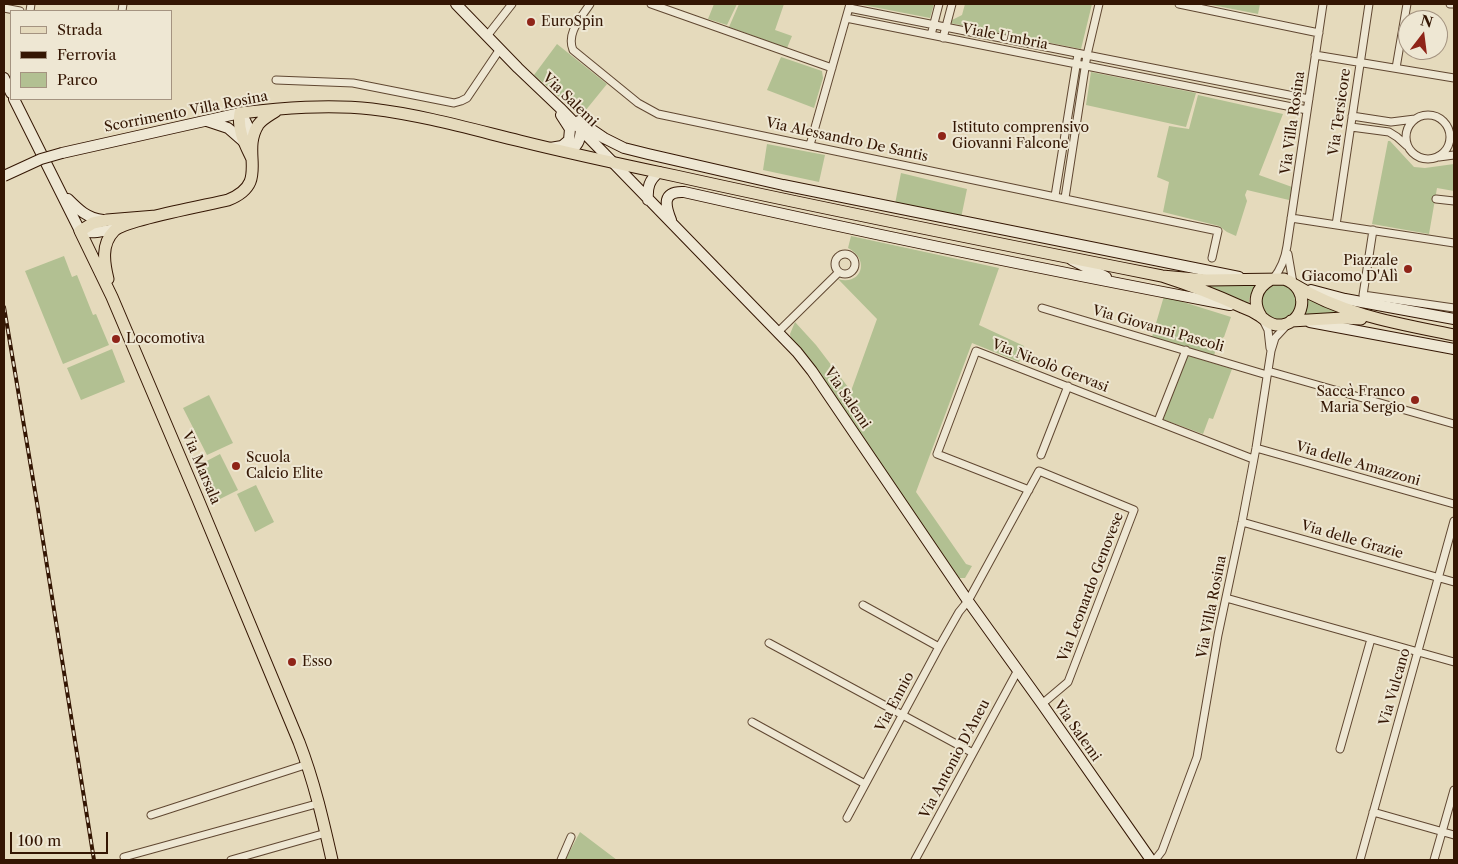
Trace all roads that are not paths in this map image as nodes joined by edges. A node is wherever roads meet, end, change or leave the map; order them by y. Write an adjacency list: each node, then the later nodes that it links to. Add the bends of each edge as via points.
1 (456, 4): 20 (street, Via Salemi)
2 (512, 4): 20 (street)
3 (590, 4): 58 (street, Via Alessandro De Santis, via 570,38 573,50 638,103 658,114)
4 (651, 4): 29 (street)
5 (939, 4): 16 (street)
6 (952, 4): 17 (street)
7 (1098, 4): 24 (street)
8 (1179, 4): 18 (street)
9 (1323, 4): 18 (street, Via Villa Rosina)
10 (1369, 4): 26 (street, Via Tersicore)
11 (1407, 4): 30 (street)
12 (1450, 4): 13 (street)
13 (1454, 4)
14 (850, 6): 15 (street); 16 (street, Viale Umbria)
15 (846, 18): 19 (street, Viale Umbria); 29 (street)
16 (934, 25): 17 (street, Viale Umbria); 19 (street)
17 (946, 27): 21 (street); 23 (street, Viale Umbria)
18 (1318, 33): 25 (street, Via Villa Rosina)
19 (931, 35): 21 (street, Viale Umbria)
20 (487, 36): 22 (street, Via Salemi)
21 (943, 38): 27 (street, Viale Umbria)
22 (500, 49): 34 (street, via 467,98 454,102 353,83); 40 (street, Via Salemi)
23 (1078, 54): 24 (street, Viale Umbria); 27 (street)
24 (1087, 55): 28 (street); 31 (street, Viale Umbria)
25 (1315, 55): 26 (street); 41 (street, Via Villa Rosina)
26 (1360, 62): 30 (street); 48 (street, Via Tersicore)
27 (1076, 64): 28 (street, Viale Umbria); 55 (street)
28 (1085, 66): 35 (street, Viale Umbria); 56 (street)
29 (832, 68): 58 (street)
30 (1396, 68): 33 (street)
31 (1161, 70): 35 (street); 36 (street, Viale Umbria)
32 (4, 78): 37 (street)
33 (1454, 78)
34 (276, 80)
35 (1159, 80): 38 (street, Viale Umbria)
36 (1227, 83): 38 (street); 39 (street, Viale Umbria)
37 (10, 91)
38 (1225, 93): 43 (street, Viale Umbria)
39 (1286, 95): 41 (street, Viale Umbria); 43 (street)
40 (547, 96): 45 (street, Via Salemi); 60 (street, via 571,134 566,144)
41 (1309, 99): 46 (street, Via Villa Rosina)
42 (14, 100): 69 (street, Via Marsala)
43 (1284, 105): 46 (street, Viale Umbria)
44 (280, 108): 47 (main road, Scorrimento Villa Rosina); 57 (main road, via 258,124); 60 (main road, Scorrimento Villa Rosina, via 379,110)
45 (560, 108): 54 (street, Via Salemi); 67 (street, via 624,148)
46 (1307, 110): 77 (street, Via Villa Rosina)
47 (240, 114): 50 (street, Scorrimento Villa Rosina); 57 (main road, via 240,132)
48 (1352, 116): 49 (street, via 1391,122); 52 (street, Via Tersicore)
49 (1415, 119): 51 (street, via 1429,116); 59 (street, via 1406,132)
50 (206, 121): 57 (street, via 228,128); 66 (street, Scorrimento Villa Rosina, bridge, via 62,153)
51 (1442, 121): 53 (street); 63 (street, via 1449,132 1448,146)
52 (1351, 127): 59 (street, via 1389,132); 80 (street, Via Tersicore)
53 (1454, 128)
54 (581, 129): 61 (street, via 580,142); 64 (street, Via Salemi)
55 (1066, 129): 56 (street); 70 (street)
56 (1075, 130): 71 (street)
57 (248, 141): 76 (main road, via 254,168 250,184 237,197)
58 (810, 145): 70 (street, Via Alessandro De Santis)
59 (1408, 147): 63 (street, via 1418,157)
60 (550, 148): 61 (main road, Scorrimento Villa Rosina)
61 (572, 153): 64 (main road, Scorrimento Villa Rosina); 68 (street, via 611,170)
62 (1454, 155): 63 (street)
63 (1432, 159)
64 (613, 162): 65 (main road, Scorrimento Villa Rosina); 68 (street, Via Salemi)
65 (658, 172): 73 (street, via 650,182); 75 (main road, Scorrimento Villa Rosina)
66 (4, 176)
67 (783, 185): 75 (street); 91 (street)
68 (636, 187): 73 (street, Via Salemi)
69 (60, 191): 78 (street, via 84,215); 83 (street, Via Marsala)
70 (1055, 196): 71 (street, Via Alessandro De Santis)
71 (1065, 198): 87 (street, Via Alessandro De Santis, via 1218,230)
72 (1436, 198): 74 (street)
73 (648, 200): 79 (street, Via Salemi)
74 (1454, 202)
75 (818, 208): 86 (main road, Scorrimento Villa Rosina)
76 (156, 216): 78 (main road); 81 (main road)
77 (1291, 218): 80 (street); 85 (street, Via Villa Rosina)
78 (107, 220): 83 (main road, via 93,222)
79 (672, 224): 92 (street, via 666,201 675,192 684,192); 102 (street, Via Salemi)
80 (1336, 225): 82 (street)
81 (118, 228): 83 (street, via 89,233); 94 (main road, via 107,241 104,253)
82 (1373, 230): 84 (street); 97 (street, via 1363,295)
83 (80, 231): 94 (main road, Via Marsala)
84 (1454, 243)
85 (1287, 246): 90 (street, Via Villa Rosina, via 1285,260); 93 (street, Via Villa Rosina)
86 (1067, 258): 89 (main road, Scorrimento Villa Rosina); 92 (street)
87 (1212, 258)
88 (839, 272): 102 (street)
89 (1162, 276): 91 (main road); 95 (main road)
90 (1271, 279): 91 (main road); 93 (main road, via 1284,279); 98 (main road, via 1256,296 1255,303)
91 (1257, 280)
92 (1118, 284): 95 (street)
93 (1296, 285): 99 (street, via 1345,299); 100 (main road, via 1302,304); 101 (main road, via 1335,305)
94 (112, 296): 135 (main road, Via Marsala)
95 (1243, 307): 98 (main road)
96 (1042, 308): 105 (street, Via Giovanni Pascoli)
97 (1454, 308)
98 (1262, 317): 100 (main road, via 1278,325); 106 (street, Via Villa Rosina)
99 (1454, 319)
100 (1294, 321): 101 (main road, via 1343,318); 104 (street); 106 (street, Via Villa Rosina, via 1275,338)
101 (1384, 321): 103 (main road)
102 (778, 332): 122 (street, Via Salemi, via 812,371)
103 (1454, 335)
104 (1454, 349)
105 (1186, 350): 107 (street, Via Giovanni Pascoli); 109 (street)
106 (1271, 351): 107 (street, Via Villa Rosina)
107 (1267, 373): 110 (street, Via Giovanni Pascoli); 111 (street, Via Villa Rosina)
108 (1068, 386): 109 (street, Via Nicolò Gervasi); 112 (street); 115 (street, Via Nicolò Gervasi, via 976,351 972,360 937,454)
109 (1158, 421): 113 (street, Via Nicolò Gervasi)
110 (1454, 424)
111 (1256, 448): 113 (street, Via Villa Rosina); 116 (street, Via delle Amazzoni)
112 (1041, 455)
113 (1253, 459): 118 (street, Via Villa Rosina)
114 (1039, 471): 115 (street, Via Ennio); 130 (street, Via Leonardo Genovese, via 1134,510 1068,682)
115 (1029, 490): 122 (street, Via Ennio)
116 (1454, 504)
117 (1454, 521): 119 (street, Via Vulcano)
118 (1242, 522): 119 (street, Via delle Grazie); 121 (street, Via Villa Rosina)
119 (1438, 578): 120 (street, Via delle Grazie); 127 (street, Via Vulcano)
120 (1454, 582)
121 (1226, 598): 124 (street); 152 (street, Via Villa Rosina, via 1197,757 1162,851)
122 (968, 601): 126 (street, Via Ennio, via 958,612); 129 (street, Via Salemi)
123 (863, 606): 126 (street)
124 (1371, 639): 127 (street); 133 (street)
125 (769, 643): 131 (street)
126 (939, 647): 131 (street, Via Ennio)
127 (1418, 652): 128 (street); 139 (street, Via Vulcano)
128 (1454, 662)
129 (1018, 670): 130 (street, Via Salemi); 134 (street, Via Antonio D'Aneu)
130 (1042, 704): 151 (street, Via Salemi)
131 (902, 715): 134 (street); 136 (street, Via Ennio)
132 (752, 722): 136 (street)
133 (1340, 749)
134 (973, 752): 150 (street, Via Antonio D'Aneu)
135 (308, 764): 138 (main road, Via Marsala); 140 (street)
136 (865, 784): 141 (street, Via Ennio)
137 (1454, 790): 142 (street)
138 (320, 803): 143 (main road, Via Marsala); 146 (street)
139 (1373, 812): 142 (street); 153 (street, Via Vulcano)
140 (152, 815)
141 (847, 818)
142 (1443, 831): 144 (street); 154 (street)
143 (326, 833): 147 (street); 148 (main road, Via Marsala)
144 (1454, 835)
145 (571, 837): 149 (street)
146 (124, 857)
147 (231, 860)
148 (332, 860)
149 (561, 860)
150 (915, 860)
151 (1151, 860)
152 (1155, 860)
153 (1360, 860)
154 (1434, 860)

